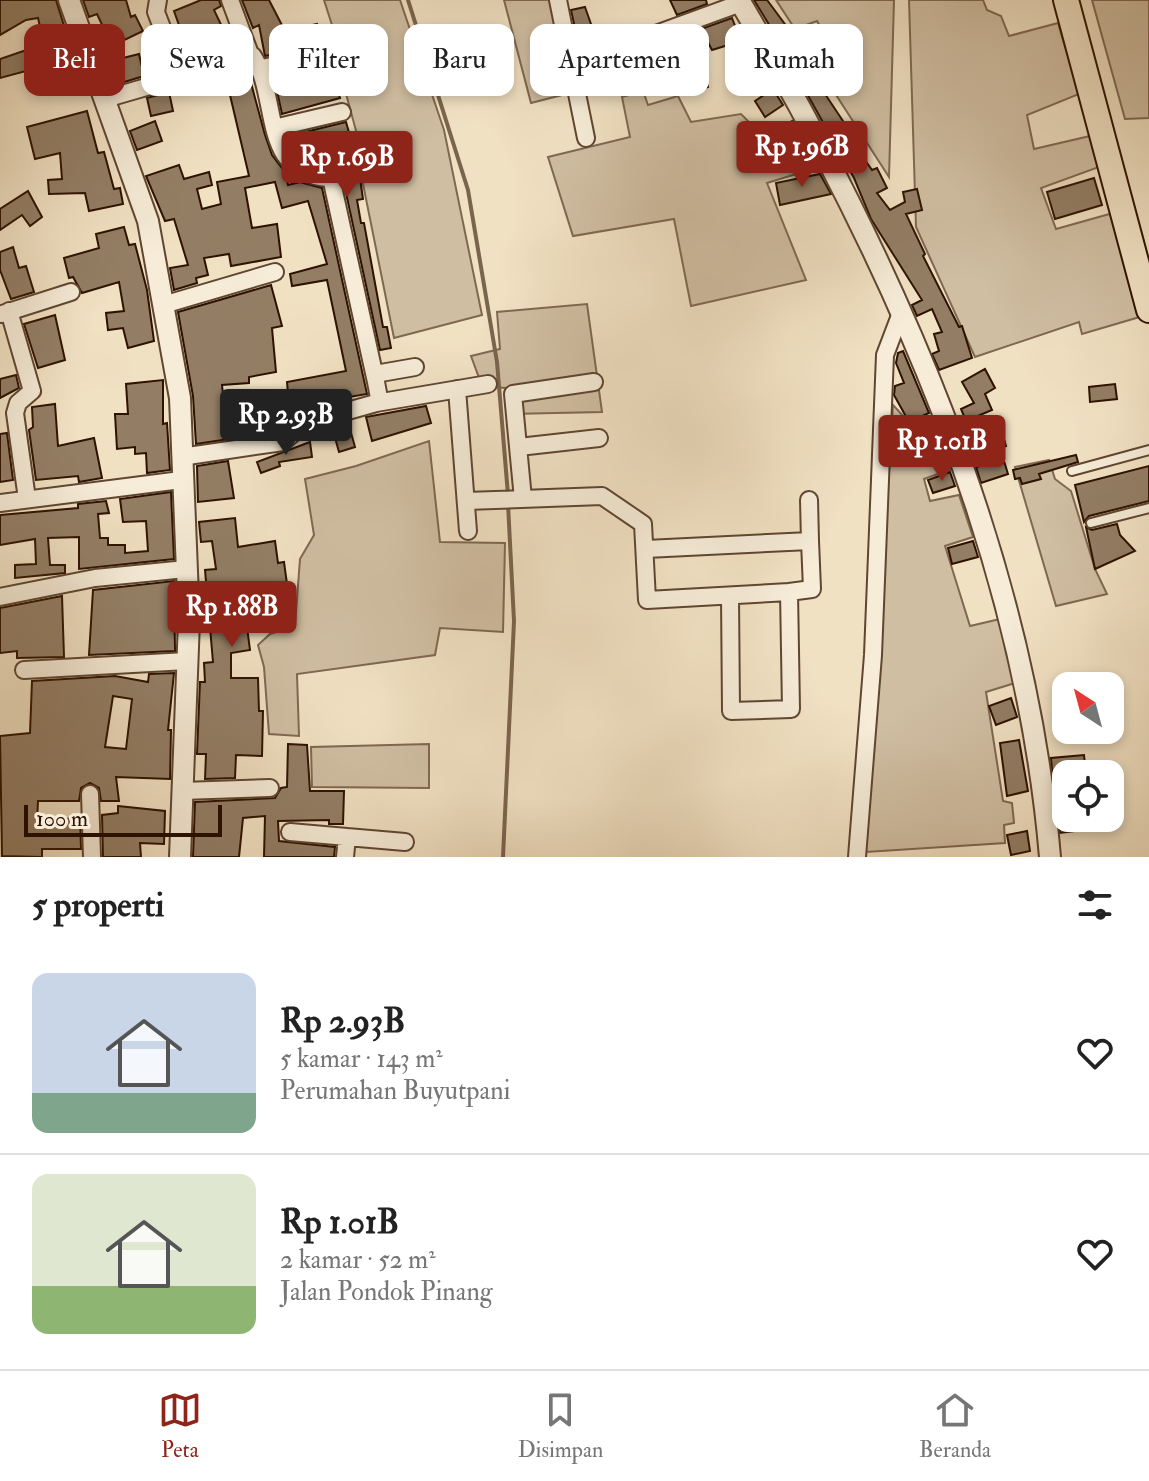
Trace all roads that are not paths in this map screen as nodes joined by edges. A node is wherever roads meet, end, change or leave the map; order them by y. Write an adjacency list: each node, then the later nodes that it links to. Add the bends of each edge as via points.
1 (69, 0): 15 (street)
2 (158, 0): 8 (street)
3 (230, 0): 12 (street)
4 (1066, 0): 23 (main road)
5 (1079, 0): 19 (main road)
6 (562, 1): 9 (street)
7 (740, 2): 10 (street); 25 (street, via 830,163)
8 (161, 24)
9 (565, 24)
10 (681, 24)
11 (269, 60): 12 (street)
12 (254, 62): 17 (street)
13 (141, 89): 15 (street)
14 (577, 96): 18 (street)
15 (105, 99): 22 (street, via 148,221)
16 (342, 112): 17 (street)
17 (274, 128): 27 (street, via 290,162 307,175 332,182)
18 (586, 138)
19 (1149, 259)
20 (275, 272): 22 (street)
21 (71, 292): 24 (street)
22 (163, 305): 35 (street, via 180,398)
23 (1149, 310)
24 (5, 313): 38 (street, via 32,391 15,413)
25 (901, 313): 63 (street, via 885,355 873,655); 64 (street, via 934,388 991,553 1030,713)
26 (415, 367): 27 (street)
27 (375, 374): 31 (street)
28 (594, 382): 33 (street, via 513,394)
29 (488, 384): 30 (street)
30 (457, 389): 31 (street); 41 (street)
31 (376, 403): 35 (street, via 305,423 273,445)
32 (599, 438): 33 (street)
33 (519, 447): 39 (street)
34 (1149, 450): 36 (lane)
35 (181, 457): 37 (street)
36 (1072, 471)
37 (181, 480): 38 (street); 48 (street)
38 (27, 499): 42 (street)
39 (513, 499): 41 (street); 47 (street, via 602,496 643,524)
40 (809, 500): 46 (street)
41 (466, 501): 45 (street)
42 (0, 503)
43 (1149, 508): 44 (lane)
44 (1091, 523)
45 (468, 531)
46 (810, 541): 47 (street); 49 (street, via 812,589)
47 (646, 549): 50 (street, via 647,600)
48 (186, 569): 51 (street, via 95,578); 52 (street)
49 (789, 592): 50 (street); 50 (street, via 791,709 731,711)
50 (730, 596)
51 (0, 597)
52 (187, 661): 53 (street); 55 (street)
53 (24, 670)
54 (270, 788): 55 (street)
55 (182, 791): 61 (street)
56 (90, 794): 60 (street)
57 (290, 832): 58 (street)
58 (347, 837): 59 (street); 62 (street)
59 (405, 842)
60 (92, 857)
61 (180, 857)
62 (345, 857)
63 (857, 857)
64 (1050, 857)

